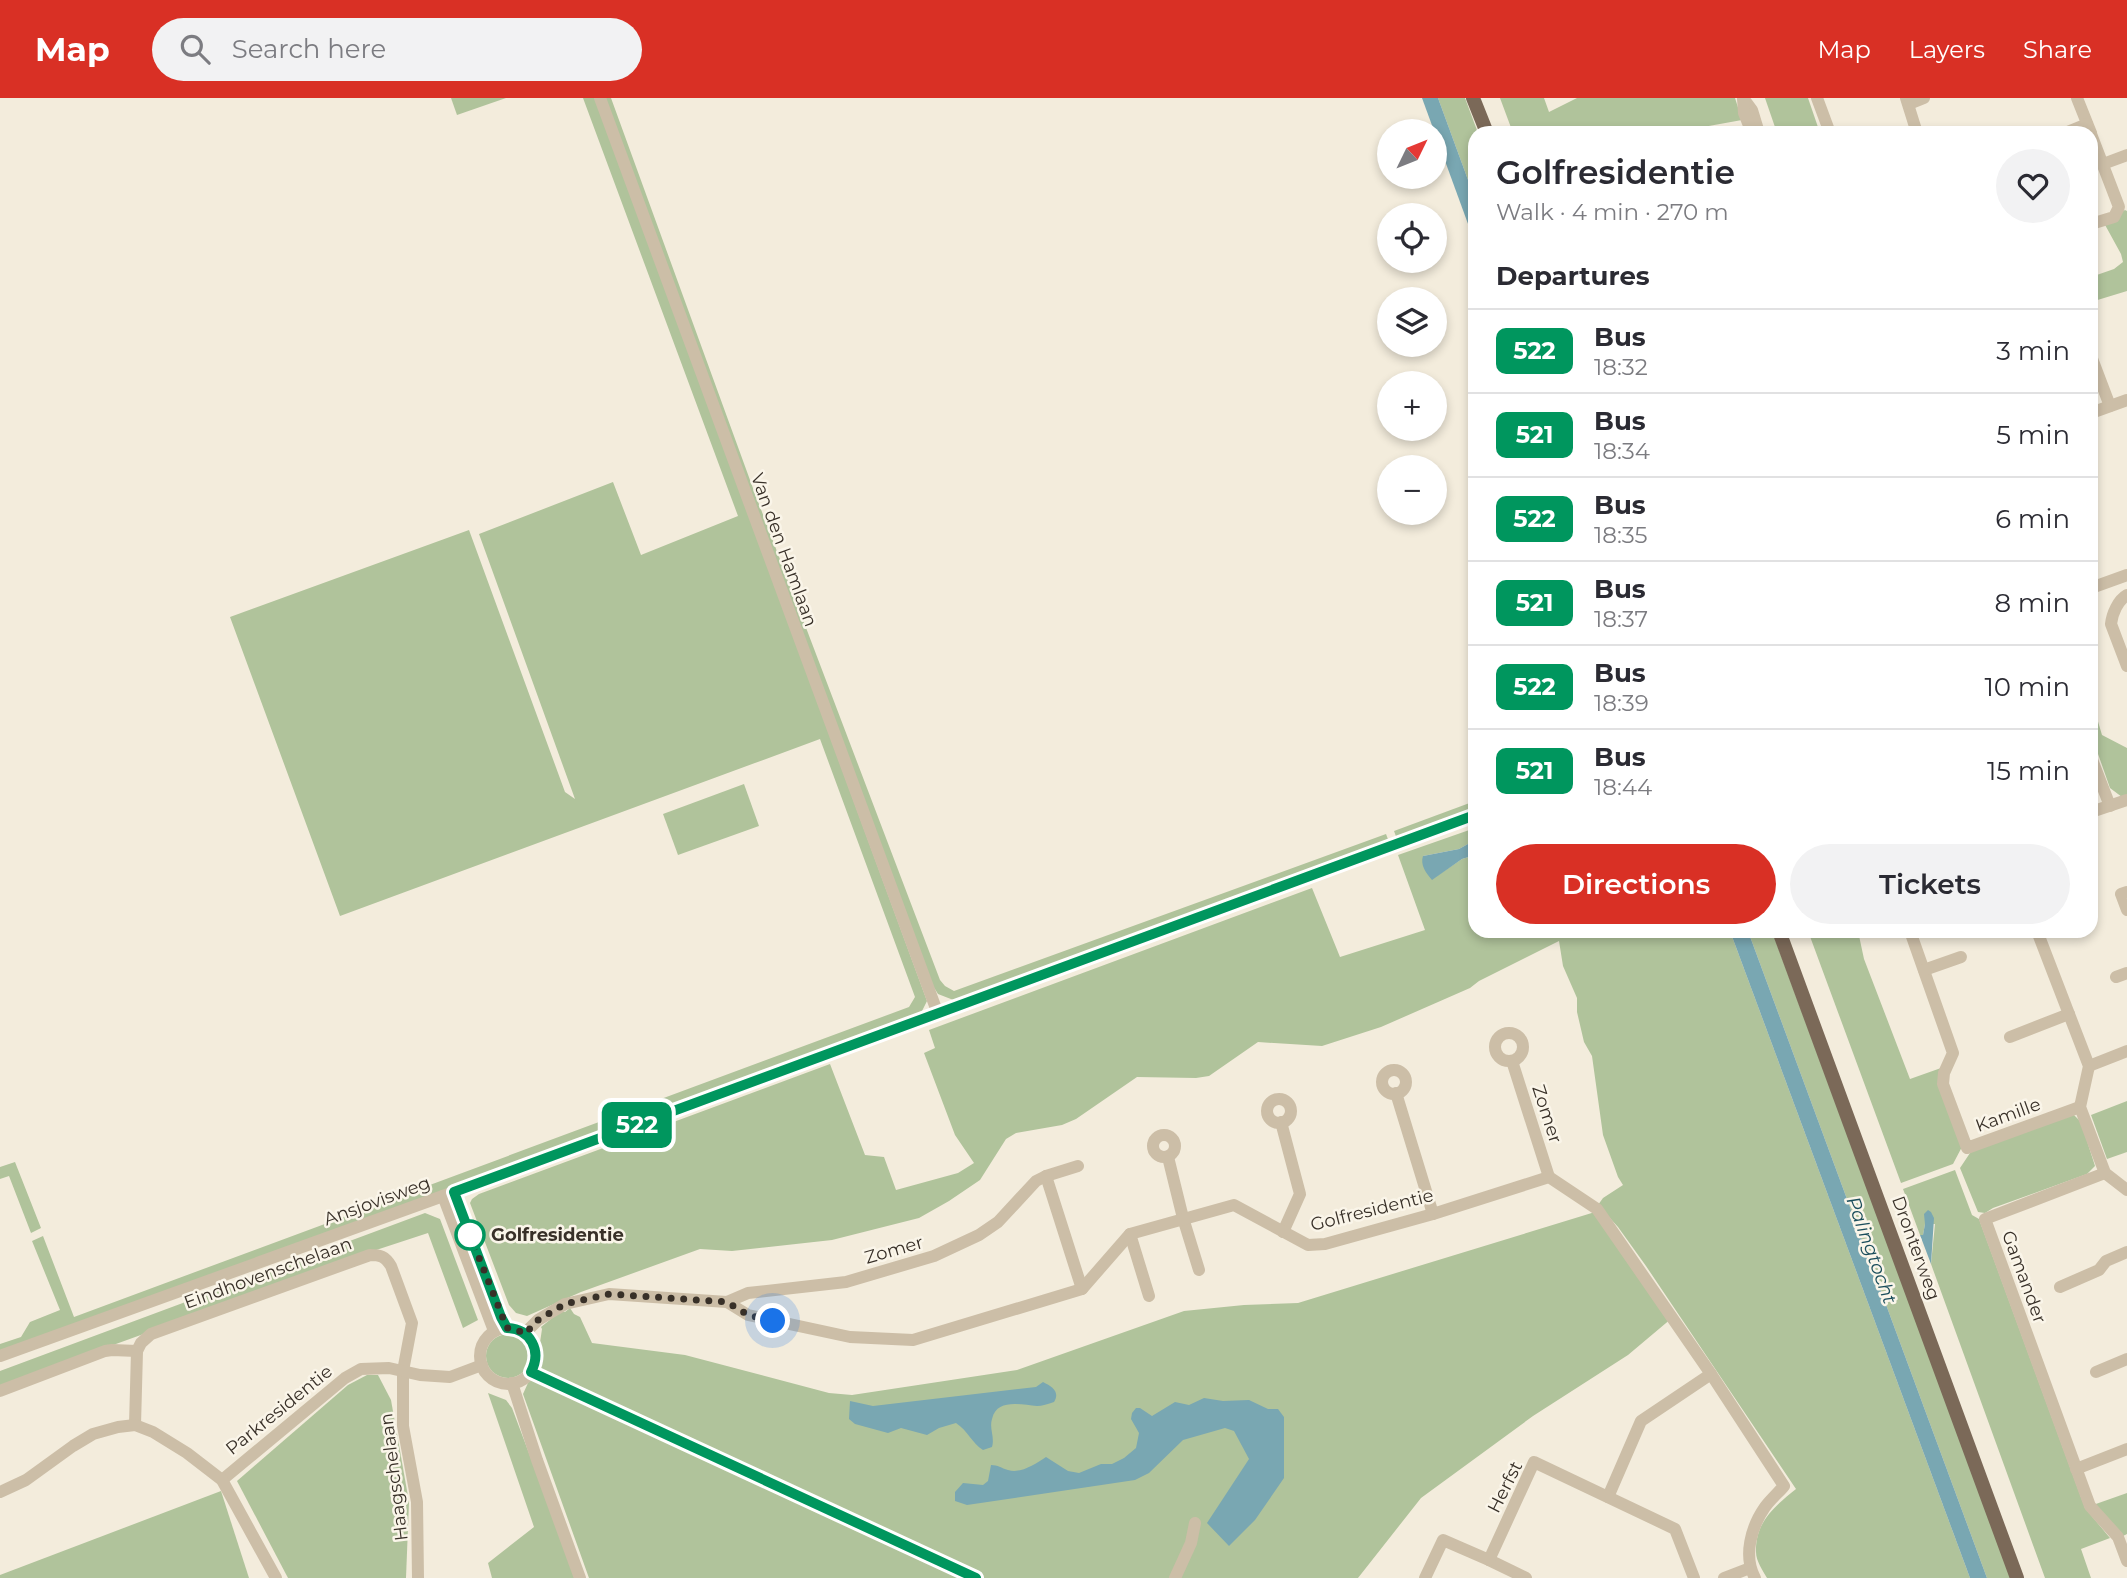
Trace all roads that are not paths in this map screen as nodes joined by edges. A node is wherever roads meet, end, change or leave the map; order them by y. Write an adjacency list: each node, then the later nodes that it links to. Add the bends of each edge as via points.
1 (600, 98): 37 (street, Van den Hamlaan)
2 (1474, 98): 7 (main road)
3 (1817, 98): 10 (street)
4 (1924, 98): 6 (street)
5 (2077, 98): 12 (street)
6 (1907, 101): 11 (street)
7 (1484, 126)
8 (1749, 126): 9 (street, via 1743,98)
9 (1757, 126)
10 (1827, 126)
11 (1915, 126)
12 (2088, 126)
13 (2098, 151): 15 (street)
14 (2127, 155): 15 (street)
15 (2103, 164): 16 (street, via 2119,207 2114,216)
16 (2098, 222)
17 (2098, 374): 19 (street)
18 (2127, 400): 19 (street)
19 (2110, 406): 20 (street)
20 (2098, 410)
21 (2127, 575): 22 (street)
22 (2098, 585)
23 (2127, 595): 24 (street, via 2111,618)
24 (2127, 666)
25 (2098, 775): 27 (street)
26 (2127, 800): 27 (street)
27 (2110, 806): 28 (street)
28 (2098, 810)
29 (1468, 818): 37 (street, Ansjovisweg)
30 (2127, 892): 31 (street, via 2122,894)
31 (2127, 910)
32 (1782, 938): 94 (main road, Dronterweg)
33 (1913, 938): 36 (street, Kamille)
34 (2040, 938): 38 (street)
35 (1961, 957): 36 (street)
36 (1924, 970): 44 (street, Kamille, via 1953,1053 1943,1084 1968,1148)
37 (937, 1014): 52 (street, Ansjovisweg)
38 (2069, 1014): 39 (street); 42 (street)
39 (2010, 1037)
40 (2127, 1051): 42 (street)
41 (1512, 1061): 50 (street, Zomer)
42 (2089, 1066): 44 (street)
43 (1396, 1093): 53 (street)
44 (2080, 1107): 48 (street)
45 (1281, 1122): 55 (street, via 1300,1194)
46 (1167, 1157): 54 (street)
47 (1078, 1166): 49 (street, Zomer)
48 (2105, 1173): 51 (street); 77 (street, Gamander, via 1984,1219)
49 (1046, 1175): 60 (street); 62 (street, Zomer, via 998,1222 934,1256 846,1282 748,1293)
50 (1549, 1177): 53 (street, Golfresidentie); 72 (street, via 1597,1209)
51 (2127, 1190)
52 (448, 1194): 63 (street); 66 (street, Ansjovisweg)
53 (1433, 1214): 55 (street, Golfresidentie, via 1325,1244 1308,1245)
54 (1183, 1219): 55 (street, Golfresidentie, via 1234,1205); 56 (street, Golfresidentie); 58 (street)
55 (1283, 1232)
56 (1130, 1234): 60 (street); 61 (street)
57 (2127, 1252): 59 (street)
58 (1199, 1270)
59 (2060, 1287)
60 (1082, 1289): 62 (street, via 913,1340 850,1337 748,1315)
61 (1149, 1296)
62 (727, 1302): 64 (street, via 609,1294 565,1304)
63 (500, 1329): 64 (street); 68 (street, via 486,1338)
64 (525, 1334): 70 (street, via 536,1352)
65 (137, 1351): 69 (street, Eindhovenschelaan, via 151,1335 370,1255 381,1255 391,1266 412,1324); 74 (street, via 105,1352); 75 (street)
66 (0, 1356)
67 (2127, 1359): 71 (street)
68 (482, 1365): 69 (street, Parkresidentie, via 450,1377); 73 (street, via 491,1378)
69 (402, 1371): 78 (street, Parkresidentie, via 361,1369 345,1378); 86 (street, Haagschelaan, via 403,1426 417,1502)
70 (531, 1372): 73 (street); 88 (street)
71 (2096, 1372)
72 (1711, 1374): 80 (street, via 1641,1421); 84 (street, via 1784,1486 1754,1528 1749,1554)
73 (512, 1383): 87 (street)
74 (0, 1391)
75 (135, 1425): 78 (street, via 165,1439); 79 (street, via 93,1434 26,1480)
76 (2127, 1449): 77 (street)
77 (2076, 1469): 83 (street, Gamander, via 2090,1506 2118,1537)
78 (222, 1480): 85 (street)
79 (0, 1492)
80 (1608, 1497): 82 (street, Herfst, via 1534,1462); 92 (street, Herfst, via 1675,1529)
81 (1195, 1523): 89 (street)
82 (1489, 1559): 90 (street, via 1443,1540); 91 (street)
83 (2127, 1561)
84 (1752, 1573): 93 (street)
85 (276, 1578)
86 (418, 1578)
87 (580, 1578)
88 (976, 1578)
89 (1175, 1578)
90 (1425, 1578)
91 (1526, 1578)
92 (1694, 1578)
93 (1724, 1578)
94 (2017, 1578)

